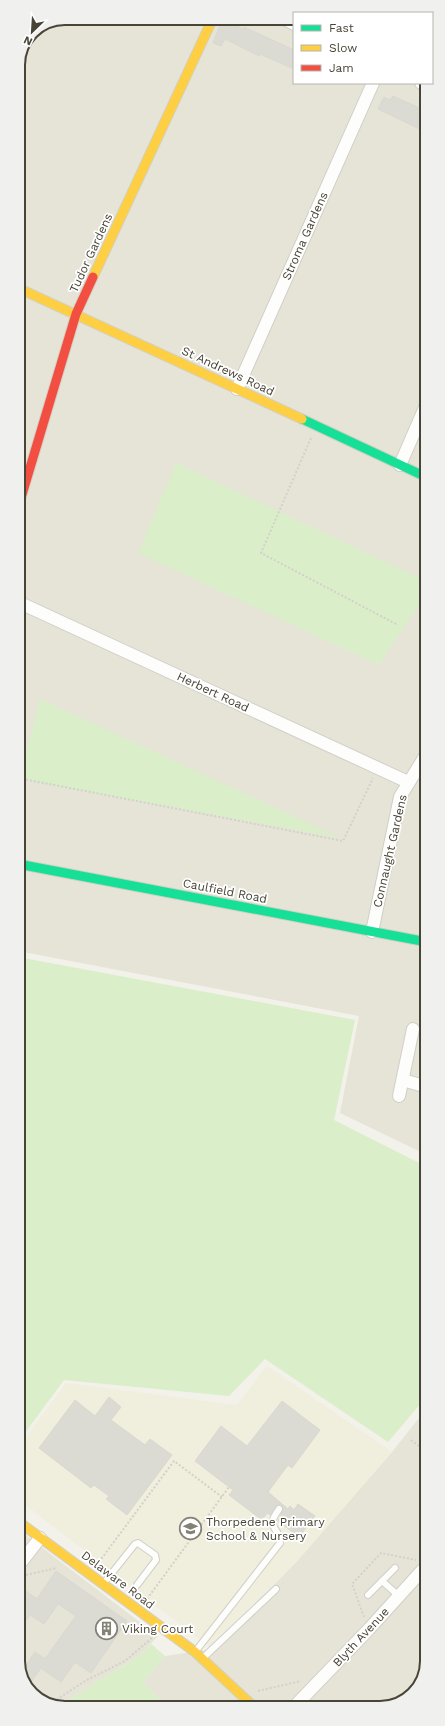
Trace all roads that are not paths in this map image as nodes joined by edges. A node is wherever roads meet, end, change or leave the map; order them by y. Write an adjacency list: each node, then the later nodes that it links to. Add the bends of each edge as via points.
1 (210, 25): 4 (street, Tudor Gardens)
2 (373, 84): 5 (street, Stroma Gardens)
3 (25, 291): 4 (street, St Andrews Road)
4 (76, 314): 5 (street, St Andrews Road); 9 (street, Tudor Gardens)
5 (237, 389): 7 (street, St Andrews Road)
6 (420, 419): 7 (street)
7 (400, 465): 8 (street, St Andrews Road)
8 (420, 474)
9 (25, 485)
10 (25, 605): 12 (street, Herbert Road)
11 (420, 763): 12 (street, Connaught Gardens)
12 (408, 782): 14 (street, Connaught Gardens, via 400,797)
13 (25, 865): 14 (street, Caulfield Road)
14 (372, 932): 15 (street, Caulfield Road)
15 (420, 941)
16 (413, 1029): 17 (street)
17 (403, 1080): 18 (street); 19 (street)
18 (420, 1085)
19 (400, 1096)
20 (278, 1509): 32 (lane, via 272,1518 272,1525 280,1537 280,1543)
21 (25, 1527): 22 (street, Delaware Road)
22 (40, 1538): 23 (street); 27 (street, Delaware Road)
23 (25, 1565)
24 (395, 1568): 26 (lane)
25 (420, 1573): 31 (street, Blyth Avenue)
26 (382, 1581): 30 (lane); 31 (lane)
27 (103, 1584): 28 (lane, via 138,1543 155,1555 156,1560); 32 (street, Delaware Road)
28 (137, 1585)
29 (276, 1589): 33 (lane)
30 (368, 1595)
31 (399, 1596): 35 (street, Blyth Avenue)
32 (195, 1652): 33 (street, Delaware Road)
33 (203, 1658): 34 (street, Delaware Road)
34 (241, 1701)
35 (300, 1701)

